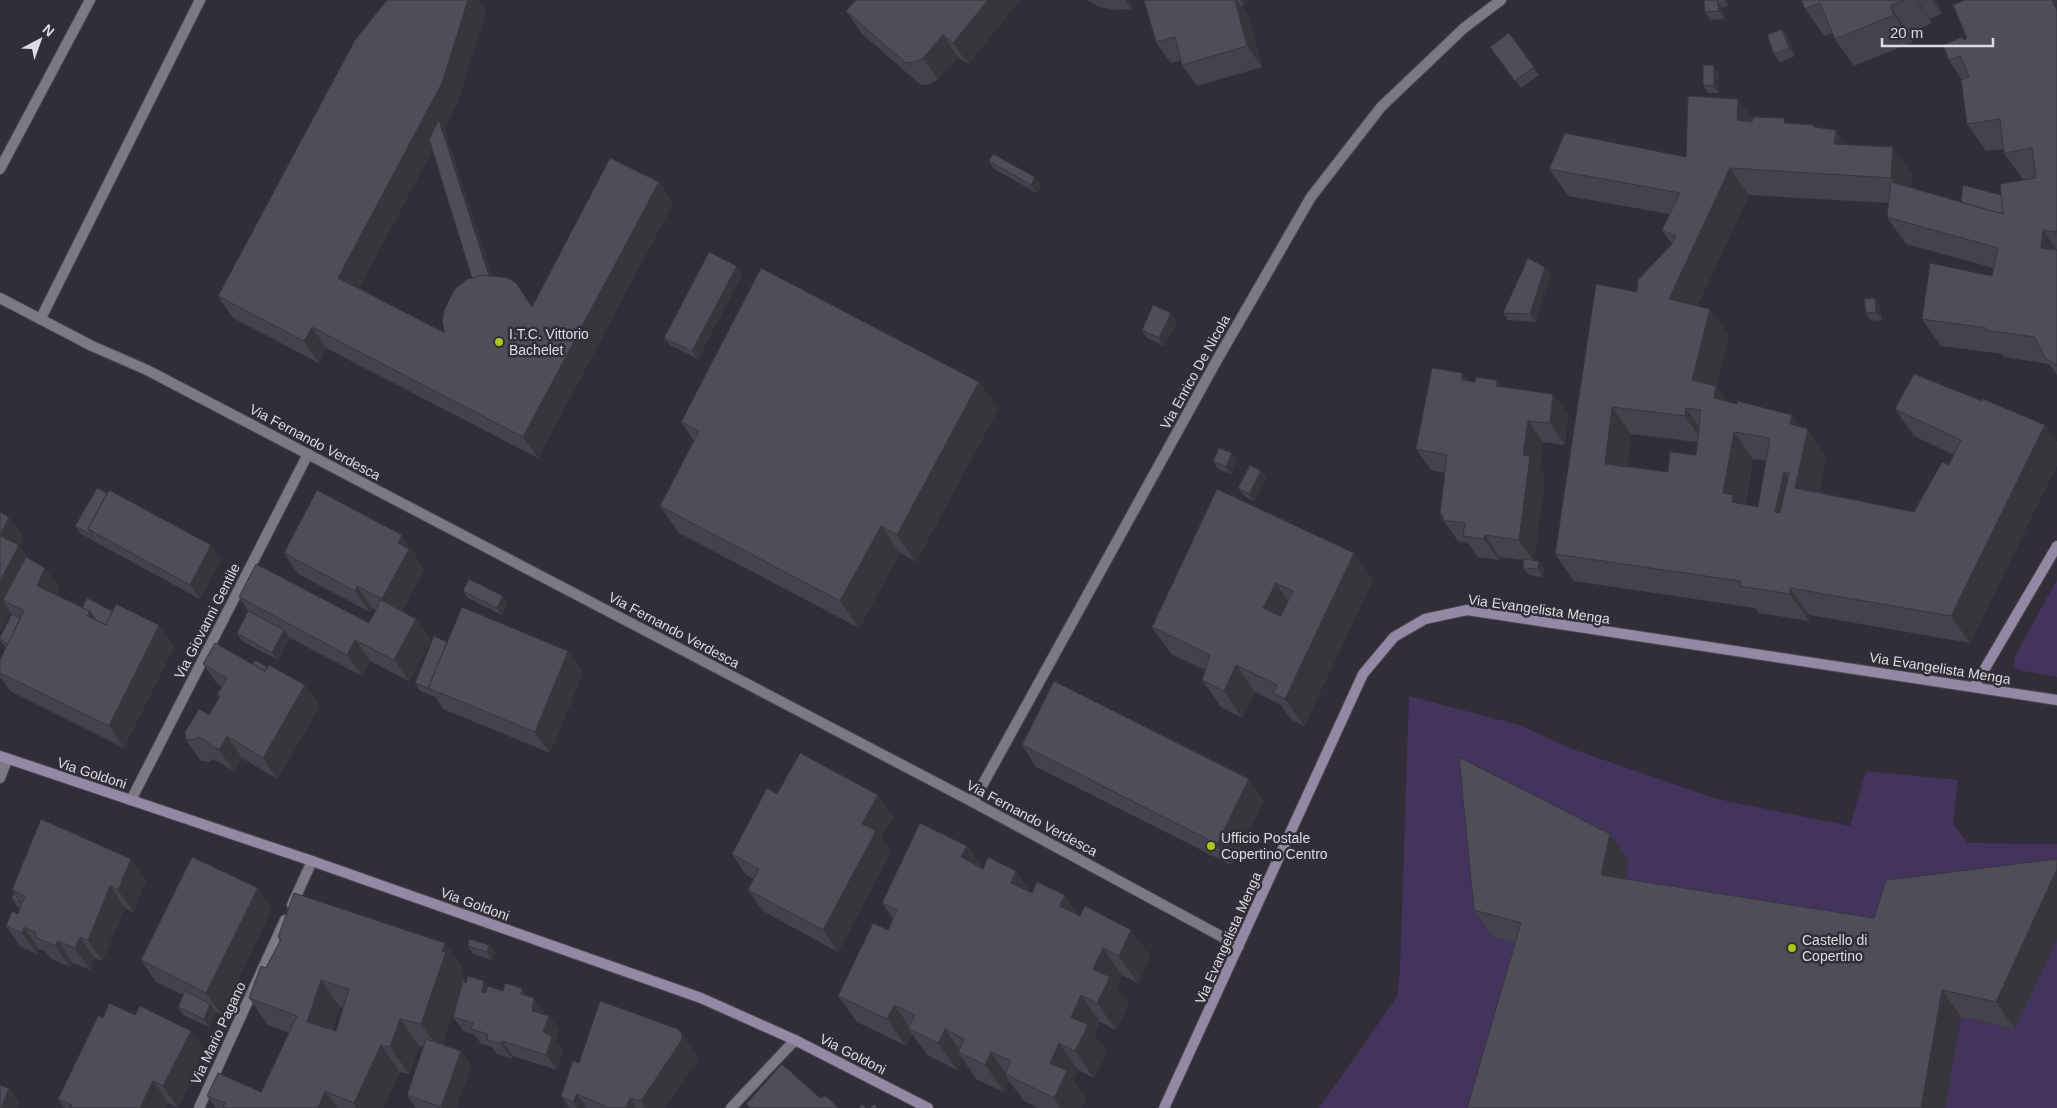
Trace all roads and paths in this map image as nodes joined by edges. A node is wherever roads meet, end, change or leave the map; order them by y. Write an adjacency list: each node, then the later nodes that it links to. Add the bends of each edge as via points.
1 (90, 0): 4 (street)
2 (200, 0): 6 (street)
3 (1501, 0): 14 (street, Via Enrico De Nicola, via 1464,28 1381,107 1311,197 1217,360)
4 (0, 169)
5 (0, 298): 6 (street, Via Fernando Verdesca)
6 (41, 318): 7 (street, Via Fernando Verdesca)
7 (308, 454): 13 (street, Via Giovanni Gentile); 14 (street, Via Fernando Verdesca)
8 (2057, 546): 9 (street)
9 (1974, 687): 10 (street, Via Evangelista Menga); 16 (street, Via Evangelista Menga, via 1467,610 1425,619 1394,637 1363,674)
10 (2057, 700)
11 (2, 759): 12 (street); 13 (street, Via Goldoni)
12 (0, 778)
13 (130, 800): 15 (street, Via Goldoni)
14 (973, 802): 16 (street, Via Fernando Verdesca)
15 (312, 861): 17 (street, Via Goldoni, via 701,998); 18 (street, Via Mario Pagano)
16 (1239, 946): 21 (street, Via Evangelista Menga)
17 (795, 1040): 19 (street); 20 (street, Via Goldoni)
18 (199, 1108)
19 (732, 1108)
20 (928, 1108)
21 (1164, 1108)

